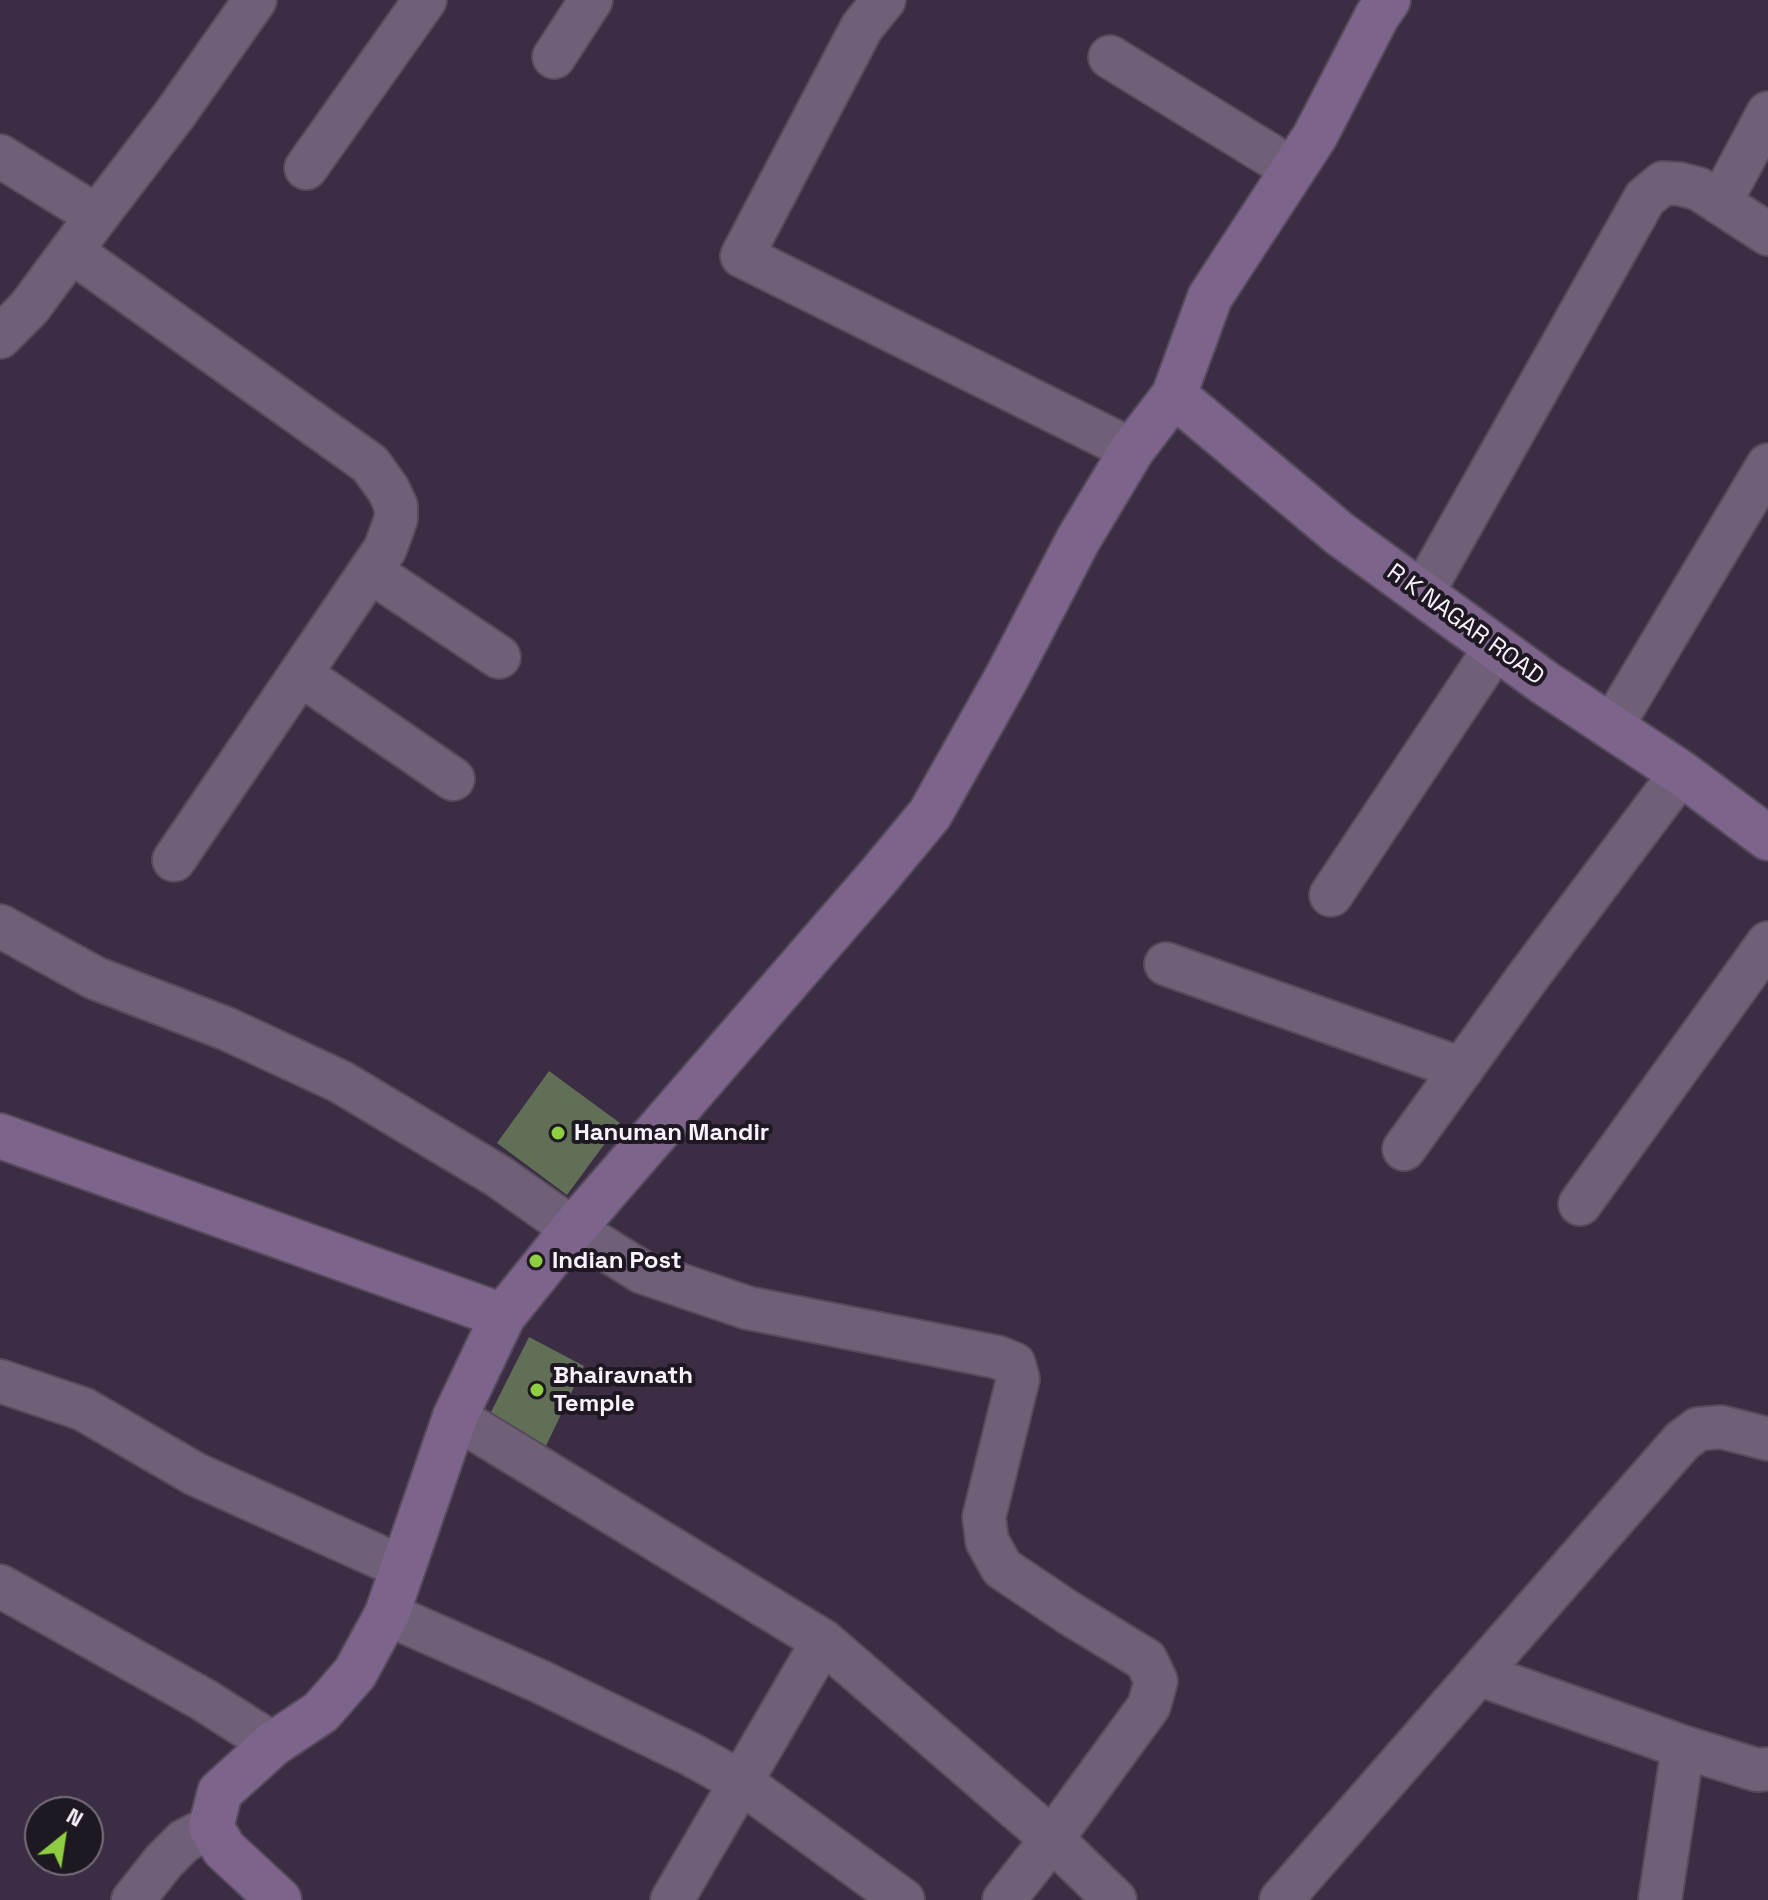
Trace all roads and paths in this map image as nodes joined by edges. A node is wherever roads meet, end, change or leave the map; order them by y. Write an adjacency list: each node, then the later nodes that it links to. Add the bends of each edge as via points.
1 (255, 0): 13 (street)
2 (425, 0): 10 (street)
3 (591, 0): 6 (street)
4 (884, 0): 18 (street, via 862,27 742,256)
5 (1388, 0): 11 (street)
6 (554, 57)
7 (1110, 57): 11 (street)
8 (1768, 113): 12 (street)
9 (0, 156): 13 (street)
10 (306, 168)
11 (1294, 170): 17 (street, via 1210,297)
12 (1720, 203): 14 (street); 21 (street, via 1680,184 1663,183 1645,198)
13 (97, 216): 15 (street)
14 (1768, 234)
15 (71, 251): 16 (street); 20 (street, via 370,464 396,506 385,549)
16 (0, 337)
17 (1174, 395): 18 (street); 21 (street, R K NAGAR ROAD, via 1340,534)
18 (1132, 450): 38 (street, via 930,814)
19 (1768, 465): 25 (street)
20 (370, 571): 23 (street); 24 (street)
21 (1422, 594): 22 (street, R K NAGAR ROAD)
22 (1496, 647): 25 (street, R K NAGAR ROAD); 30 (street)
23 (499, 657)
24 (300, 674): 27 (street); 29 (street)
25 (1611, 728): 26 (street, R K NAGAR ROAD)
26 (1681, 773): 28 (street, R K NAGAR ROAD); 34 (street)
27 (453, 779)
28 (1768, 838)
29 (174, 860)
30 (1331, 895)
31 (0, 926): 38 (street, via 95,978 227,1029 341,1082 498,1176)
32 (1768, 943): 37 (street)
33 (1166, 964): 34 (street)
34 (1462, 1069): 36 (street)
35 (0, 1136): 39 (street)
36 (1404, 1149)
37 (1580, 1204)
38 (573, 1229): 39 (street); 53 (street, via 642,1272 748,1308 1014,1364 1018,1379 984,1517 987,1541 1002,1568 1146,1660 1156,1681 1149,1706)
39 (503, 1316): 41 (street)
40 (0, 1381): 43 (street, via 83,1409 195,1474)
41 (455, 1417): 43 (street); 46 (street)
42 (1768, 1439): 47 (street, via 1721,1427 1698,1429 1682,1441)
43 (405, 1565): 45 (street)
44 (0, 1586): 48 (street)
45 (387, 1614): 48 (street, via 355,1673 321,1712); 51 (street, via 541,1682)
46 (823, 1641): 51 (street); 53 (street)
47 (1478, 1674): 49 (street); 60 (street)
48 (273, 1744): 52 (street, via 220,1792)
49 (1683, 1747): 50 (street); 61 (street)
50 (1768, 1769)
51 (741, 1782): 56 (street); 57 (street)
52 (211, 1827): 54 (street, via 184,1841); 55 (street, via 224,1849)
53 (1052, 1839): 58 (street); 59 (street)
54 (133, 1900)
55 (279, 1900)
56 (672, 1900)
57 (903, 1900)
58 (1004, 1900)
59 (1115, 1900)
60 (1281, 1900)
61 (1660, 1900)

